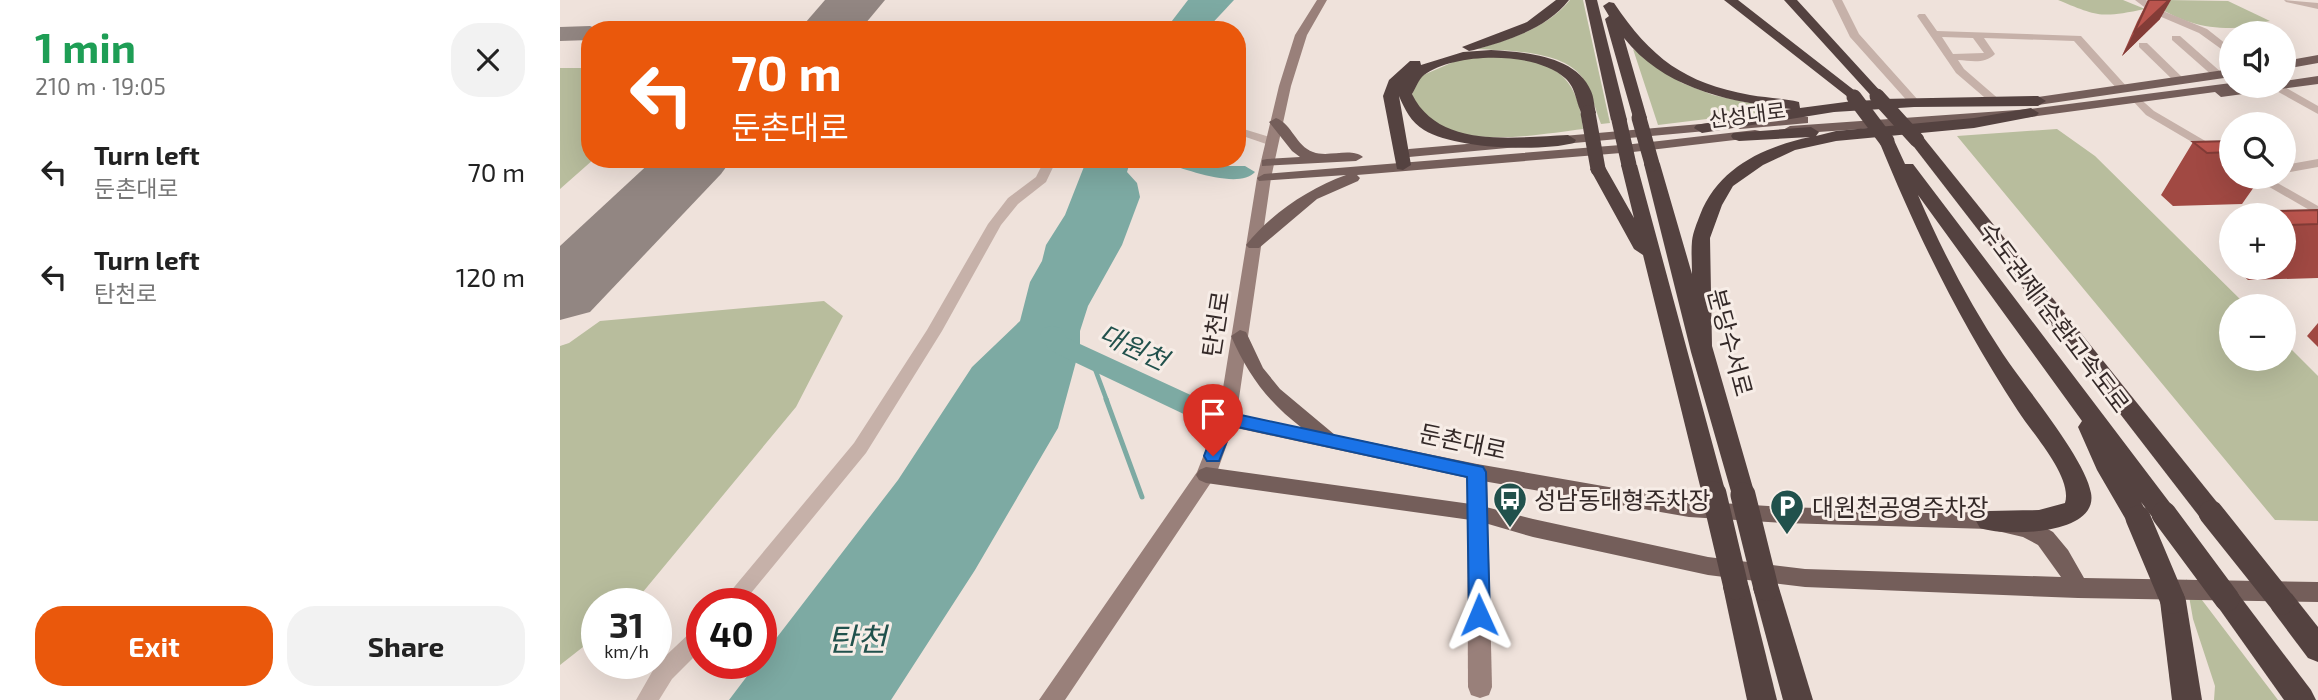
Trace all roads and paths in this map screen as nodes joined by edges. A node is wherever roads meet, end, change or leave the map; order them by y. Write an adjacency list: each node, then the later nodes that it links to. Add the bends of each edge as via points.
1 (1322, 0): 40 (main road, 탄천로, via 1301,35)
2 (1563, 0): 49 (highway, via 1553,11 1514,33 1420,62 1404,72 1394,83 1391,96)
3 (1591, 0): 58 (highway, bridge)
4 (1730, 0): 44 (highway, 수도권제1순환고속도로, bridge)
5 (1790, 0): 44 (highway, 수도권제1순환고속도로, bridge, via 1877,96)
6 (1837, 0): 36 (street, via 1854,35)
7 (2140, 0): 16 (street)
8 (2289, 0): 10 (street)
9 (1608, 3): 37 (highway, via 1637,45 1687,82 1714,93 1762,102); 60 (highway, 분당수서로, bridge)
10 (2318, 6)
11 (1922, 16): 12 (street)
12 (1935, 34): 13 (street); 17 (street)
13 (1975, 34): 17 (street, via 1990,54 1984,58); 30 (street, via 2077,38)
14 (2176, 38): 22 (street)
15 (2143, 44): 28 (street)
16 (2219, 44)
17 (1950, 57): 35 (street)
18 (2318, 59): 19 (main road)
19 (2296, 63)
20 (2318, 65): 21 (main road)
21 (2296, 69)
22 (2219, 70)
23 (2318, 73): 26 (main road)
24 (2219, 77): 28 (main road)
25 (2219, 77): 38 (main road, 산성대로)
26 (2296, 79)
27 (2318, 80): 29 (main road)
28 (2180, 81): 30 (main road)
29 (2296, 82)
30 (2122, 88): 38 (main road)
31 (2219, 88): 34 (main road, 산성대로)
32 (2219, 90): 34 (main road)
33 (2296, 94): 39 (street)
34 (2137, 99): 38 (main road, 산성대로); 47 (street, via 2150,113)
35 (1995, 101): 36 (highway); 38 (highway)
36 (1914, 102): 37 (highway)
37 (1834, 107): 41 (highway)
38 (2034, 107): 41 (main road, 산성대로); 43 (main road, 산성대로); 44 (highway)
39 (2318, 111)
40 (1276, 122): 46 (main road, 탄천로); 48 (main road, via 1301,154)
41 (1702, 128): 45 (main road, 산성대로)
42 (1246, 133): 46 (street)
43 (1739, 136): 44 (highway); 50 (main road, 산성대로)
44 (1902, 137): 60 (highway, via 1836,136 1790,146 1726,183 1701,238); 61 (highway, 수도권제1순환고속도로); 67 (highway, via 1956,294 2078,491 2079,504 2062,518); 71 (highway, 수도권제1순환고속도로, bridge)
45 (1568, 140): 49 (main road, 산성대로); 58 (highway, bridge, via 1496,142 1443,133 1419,121 1405,94 1417,73 1458,57 1510,54 1555,65 1570,75 1588,105 1604,183)
46 (1272, 142): 54 (main road, 탄천로)
47 (2219, 154)
48 (1320, 159): 49 (main road, 산성대로); 54 (main road, 산성대로)
49 (1402, 159): 50 (main road, 산성대로); 54 (main road, 산성대로)
50 (1454, 162): 57 (main road, via 1331,183 1311,194)
51 (2318, 163): 52 (street)
52 (2296, 167)
53 (1046, 168): 68 (street, via 995,224 860,448)
54 (1265, 170): 57 (main road, 탄천로)
55 (2279, 189): 56 (street)
56 (2318, 211)
57 (1254, 245): 59 (main road, 탄천로)
58 (1656, 272): 78 (highway, bridge)
59 (1240, 336): 62 (main road, 탄천로); 63 (main road, via 1252,367 1269,391)
60 (1702, 352): 79 (highway, 분당수서로, bridge)
61 (2073, 390): 80 (highway, bridge, via 2109,470 2138,518 2173,601); 81 (highway, 수도권제1순환고속도로, bridge)
62 (1227, 419): 63 (main road, 둔촌대로); 65 (main road, 탄천로)
63 (1332, 439): 64 (main road, 둔촌대로)
64 (1476, 472): 66 (main road); 67 (main road, 둔촌대로, via 1689,509)
65 (1206, 475): 66 (main road); 77 (main road, 탄천로)
66 (1478, 513): 69 (main road, via 1708,566 1805,578); 75 (main road)
67 (1989, 521): 69 (main road, via 2045,536)
68 (743, 588)
69 (2078, 588): 70 (main road)
70 (2318, 592)
71 (2282, 602): 72 (highway); 73 (highway, 수도권제1순환고속도로)
72 (2318, 641)
73 (2318, 649)
74 (686, 651): 76 (street, via 664,672)
75 (1480, 687)
76 (647, 700)
77 (1051, 700)
78 (1762, 700)
79 (1798, 700)
80 (2187, 700)
81 (2301, 700)

